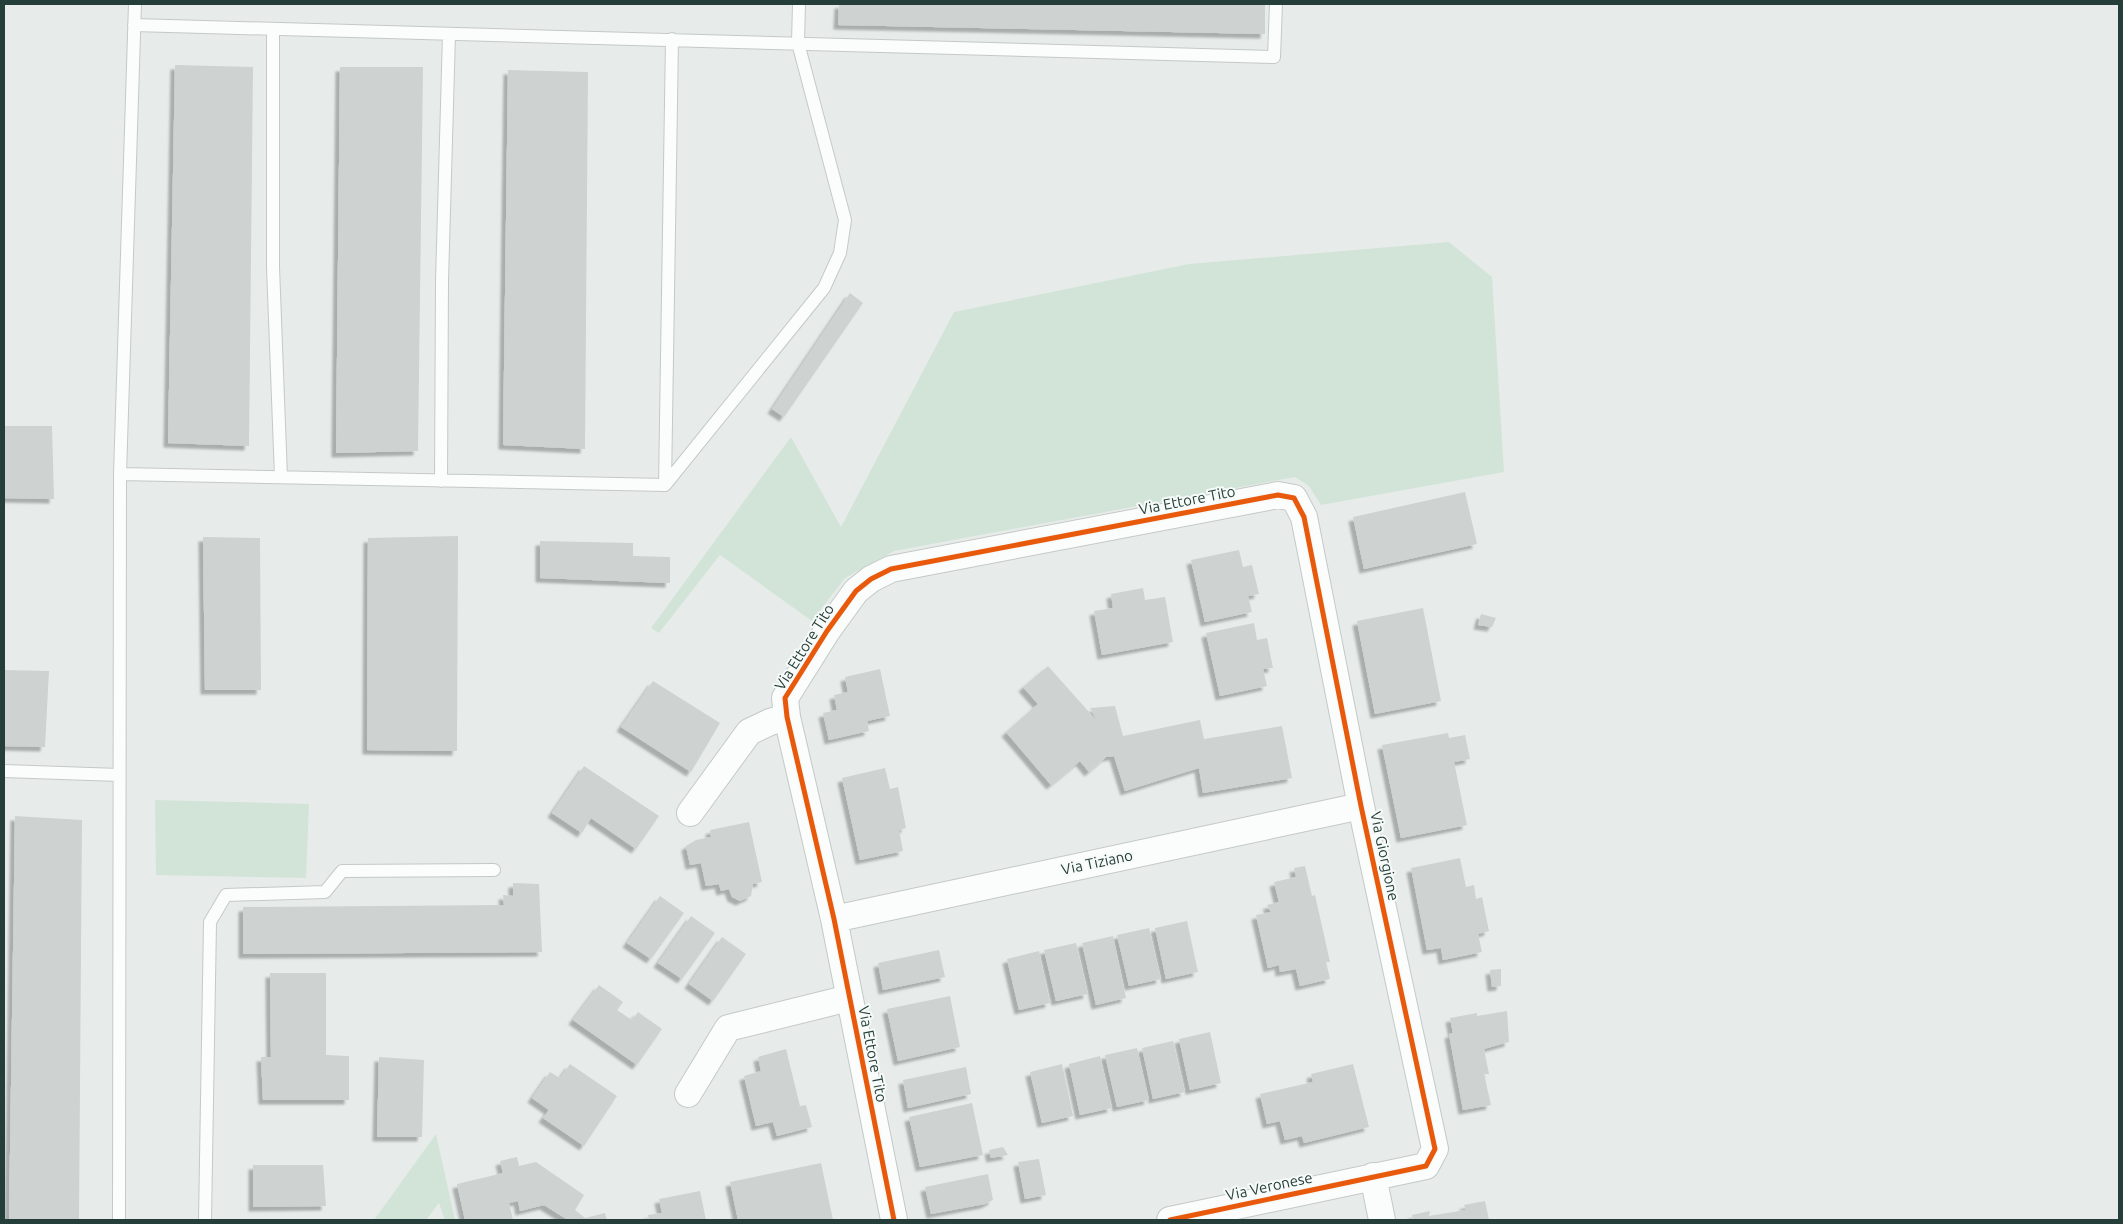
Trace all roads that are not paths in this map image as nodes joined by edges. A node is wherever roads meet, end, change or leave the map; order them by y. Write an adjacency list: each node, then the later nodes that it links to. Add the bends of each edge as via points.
1 (135, 4): 4 (lane)
2 (799, 4): 8 (lane)
3 (1276, 4): 8 (lane, via 1274,57)
4 (134, 25): 5 (lane); 9 (lane)
5 (273, 28): 6 (lane); 10 (lane, via 273,267)
6 (448, 34): 7 (lane); 11 (lane)
7 (672, 39): 8 (lane); 12 (lane)
8 (798, 43): 12 (lane, via 845,220 840,254 824,288)
9 (120, 474): 10 (lane); 16 (lane)
10 (280, 478): 11 (lane)
11 (441, 481): 12 (lane)
12 (665, 485)
13 (1294, 498): 14 (street, Via Ettore Tito, via 1278,495 891,570 871,579 856,591 827,631 785,698); 17 (street, Via Giorgione, via 1304,517)
14 (787, 717): 18 (street, via 748,732); 20 (street, Via Ettore Tito)
15 (4, 771): 16 (lane)
16 (120, 775): 24 (lane)
17 (1361, 806): 20 (street, Via Tiziano); 23 (street, Via Giorgione, via 1435,1149 1426,1166)
18 (690, 813)
19 (494, 870): 25 (lane, via 342,871 325,892 226,895 210,922)
20 (834, 919): 21 (street, Via Ettore Tito)
21 (849, 998): 22 (street, via 728,1028); 26 (street, Via Ettore Tito)
22 (688, 1094)
23 (1373, 1176): 27 (street, Via Veronese); 28 (street)
24 (119, 1220)
25 (205, 1220)
26 (894, 1220)
27 (1170, 1220)
28 (1382, 1220)

